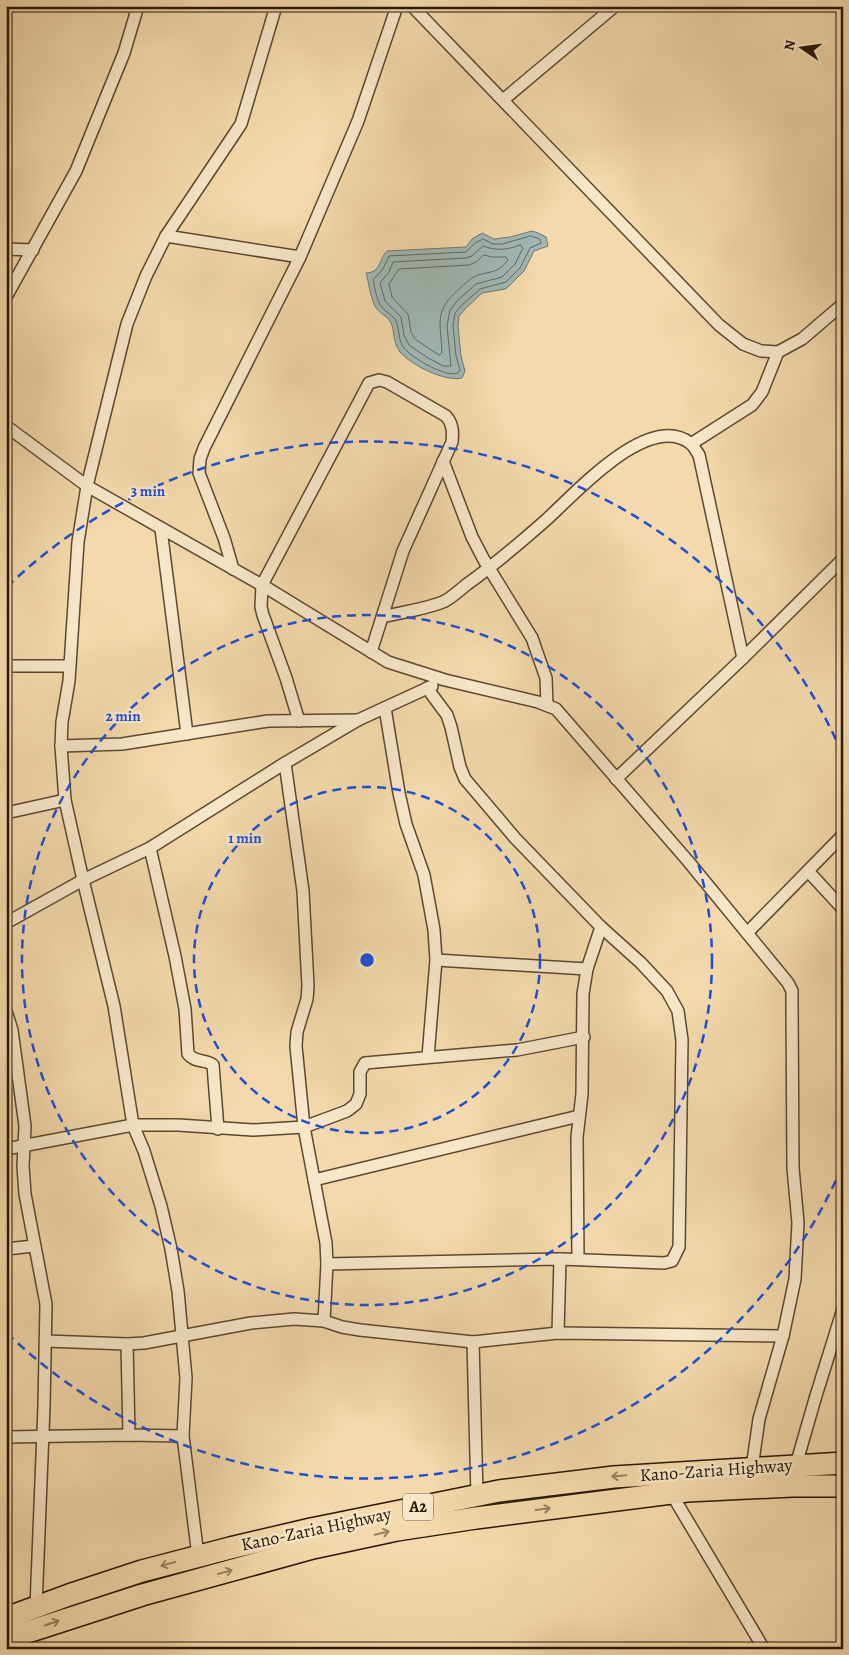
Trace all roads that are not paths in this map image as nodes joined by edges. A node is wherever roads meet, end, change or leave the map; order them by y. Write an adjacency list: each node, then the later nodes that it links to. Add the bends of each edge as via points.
1 (138, 6): 9 (street, via 124,53 76,171)
2 (276, 6): 7 (street, via 241,124)
3 (397, 6): 10 (street, via 358,121)
4 (412, 6): 6 (street)
5 (615, 6): 6 (street)
6 (503, 100): 13 (street, via 719,325 743,344 761,351)
7 (166, 236): 10 (street); 17 (street, via 127,324)
8 (6, 249): 9 (street)
9 (33, 250): 11 (street)
10 (300, 257): 21 (street, via 200,459 199,473)
11 (6, 297)
12 (843, 304): 13 (street, via 802,340)
13 (778, 352): 15 (street, via 762,392 752,405)
14 (6, 426): 17 (street)
15 (692, 444): 20 (street, via 669,435 633,447 586,481); 25 (street, via 699,455)
16 (443, 461): 20 (street, via 472,537); 22 (street, via 452,442 449,419 387,382 369,383); 23 (street, via 403,551)
17 (87, 486): 18 (street); 27 (street, via 77,550)
18 (161, 529): 21 (street); 34 (street)
19 (843, 559): 25 (street)
20 (490, 568): 23 (street, via 445,601); 30 (street, via 532,638 544,668)
21 (233, 569): 22 (street)
22 (262, 585): 24 (street); 33 (street, via 263,615)
23 (382, 617): 24 (street)
24 (371, 652): 28 (street, via 388,662)
25 (743, 658): 37 (street)
26 (6, 666): 27 (street)
27 (69, 666): 35 (street)
28 (445, 680): 29 (street); 30 (street)
29 (427, 688): 31 (street); 46 (street, via 447,715 465,779 515,838)
30 (547, 705): 37 (street, via 556,710)
31 (385, 708): 32 (street); 48 (street, via 398,793 424,875)
32 (358, 720): 33 (street); 36 (street)
33 (299, 721): 34 (street, via 268,721)
34 (187, 734): 35 (street, via 122,744)
35 (61, 746): 38 (street)
36 (285, 763): 41 (street); 55 (street, via 303,891 308,986 296,1046)
37 (616, 779): 47 (street)
38 (65, 800): 39 (street); 43 (street)
39 (6, 812)
40 (843, 834): 42 (street)
41 (150, 848): 43 (street); 56 (street, via 185,1010 188,1054 194,1060 213,1065)
42 (808, 870): 44 (street); 47 (street)
43 (83, 880): 45 (street); 54 (street, via 114,1006)
44 (843, 909)
45 (6, 923)
46 (601, 927): 49 (street); 63 (street, via 667,991 678,1012 682,1040 679,1247 672,1261 664,1263)
47 (747, 933): 69 (street, via 792,991 793,1168 798,1243 795,1279)
48 (436, 960): 49 (street); 52 (street)
49 (587, 970): 51 (street, via 582,994)
50 (6, 1011): 57 (street, via 12,1030)
51 (584, 1037): 52 (street, via 517,1050); 53 (street)
52 (428, 1058): 55 (street, via 366,1063 360,1072 360,1094 356,1104 347,1112)
53 (579, 1116): 59 (street); 63 (street)
54 (134, 1126): 56 (street, via 178,1124); 57 (street); 68 (street, via 161,1206 176,1274)
55 (304, 1127): 56 (street); 59 (street)
56 (218, 1129)
57 (24, 1147): 58 (street); 60 (street, via 25,1194)
58 (6, 1149)
59 (314, 1180): 64 (street)
60 (34, 1246): 61 (street); 70 (street, via 46,1304)
61 (6, 1249)
62 (560, 1259): 63 (street); 64 (street); 67 (street)
63 (578, 1260)
64 (328, 1264): 66 (street)
65 (843, 1310): 78 (street)
66 (324, 1321): 68 (street, via 294,1319); 71 (street, via 360,1330)
67 (558, 1333): 69 (street); 71 (street)
68 (183, 1336): 72 (street); 75 (street, via 186,1378)
69 (783, 1336): 79 (street, via 759,1419)
70 (46, 1341): 72 (street); 74 (street)
71 (473, 1342): 82 (street)
72 (127, 1344): 73 (street)
73 (129, 1435): 74 (street); 75 (street)
74 (43, 1436): 76 (street); 84 (street)
75 (183, 1436): 83 (street)
76 (6, 1437)
77 (843, 1463): 78 (highway, Kano-Zaria Highway / A2)
78 (796, 1465): 79 (highway, Kano-Zaria Highway / A2)
79 (752, 1468): 82 (highway, Kano-Zaria Highway / A2, one-way to 82, via 614,1477)
80 (843, 1486): 81 (highway, Kano-Zaria Highway / A2)
81 (671, 1493): 86 (highway, Kano-Zaria Highway / A2, one-way to 81, via 142,1594 313,1548 396,1530); 87 (street)
82 (477, 1495): 83 (highway, Kano-Zaria Highway / A2, via 311,1528)
83 (198, 1556): 84 (highway, Kano-Zaria Highway / A2, one-way to 84, via 142,1571)
84 (36, 1607): 85 (highway, Kano-Zaria Highway / A2)
85 (6, 1618)
86 (6, 1640)
87 (764, 1649)

